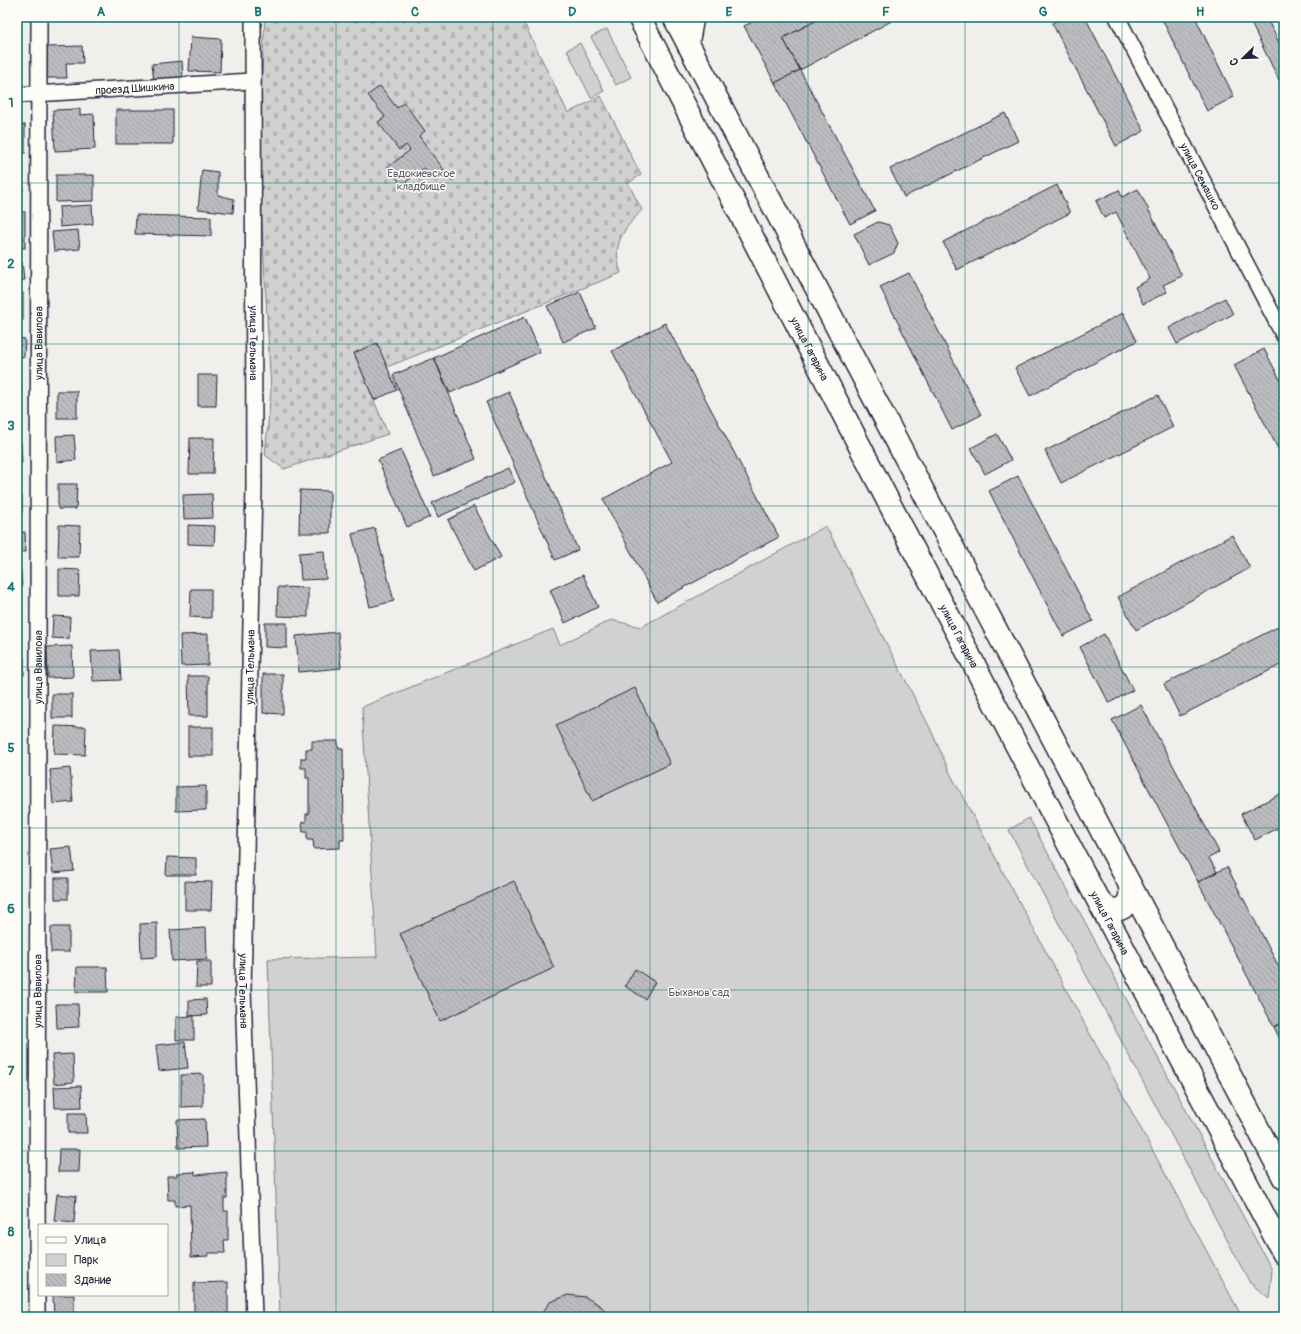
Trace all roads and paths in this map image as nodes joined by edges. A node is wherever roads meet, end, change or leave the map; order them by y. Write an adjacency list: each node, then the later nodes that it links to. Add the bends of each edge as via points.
1 (39, 17): 9 (street, улица Вавилова)
2 (252, 17): 8 (street, улица Тельмана)
3 (639, 17): 13 (main road, улица Гагарина, via 887,499)
4 (674, 17): 7 (main road)
5 (693, 17): 7 (main road)
6 (1117, 17): 11 (street, улица Семашко)
7 (688, 45): 12 (main road)
8 (252, 81): 9 (street, проезд Шишкина); 17 (street, улица Тельмана, via 254,486 243,989)
9 (39, 94): 10 (street, проезд Шишкина); 16 (street, улица Вавилова)
10 (17, 95)
11 (1284, 336)
12 (1129, 883): 13 (main road, via 1131,897 1128,904 1122,908 1108,909); 14 (main road)
13 (1098, 898): 15 (main road, улица Гагарина)
14 (1284, 1178)
15 (1284, 1254)
16 (37, 1317)
17 (254, 1317)

